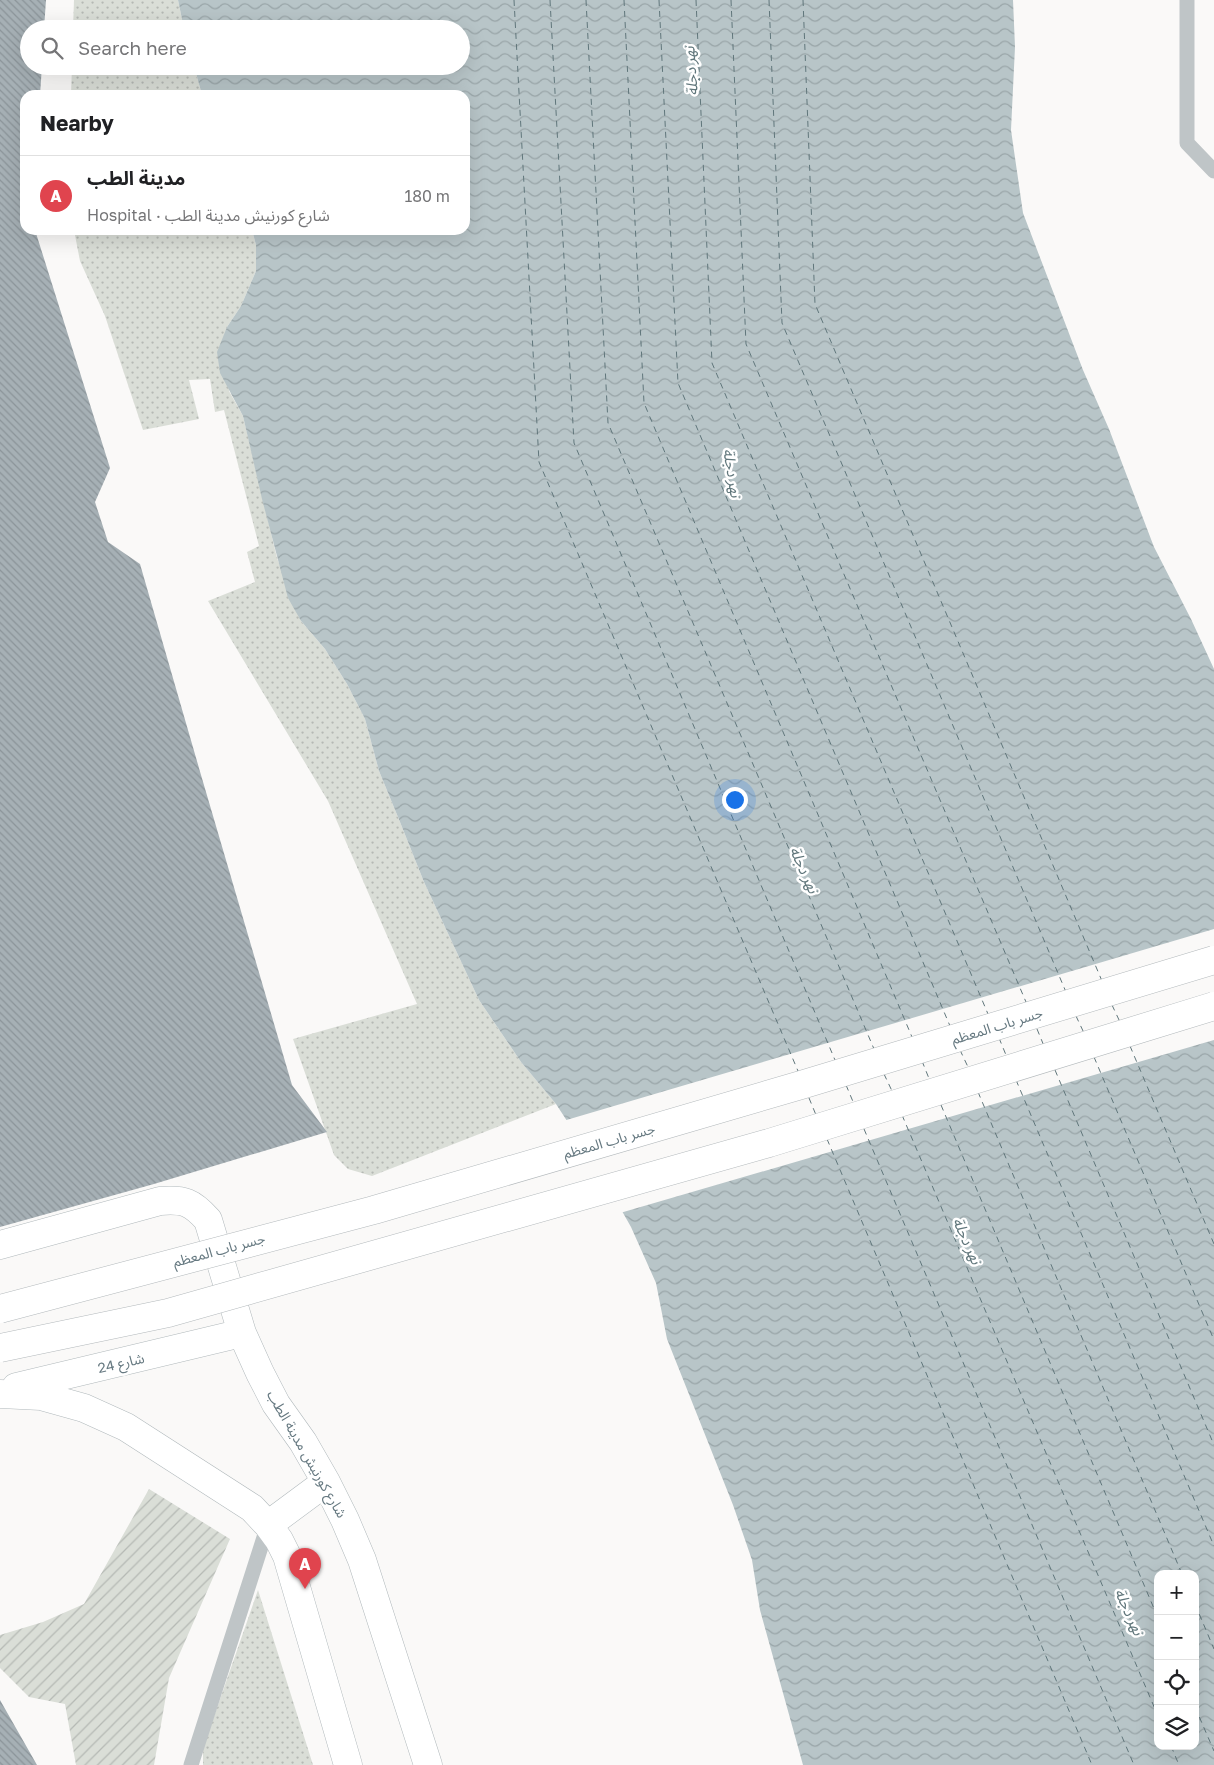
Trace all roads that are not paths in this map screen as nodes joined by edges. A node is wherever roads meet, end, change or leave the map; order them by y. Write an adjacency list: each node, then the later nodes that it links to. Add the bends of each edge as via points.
1 (1187, 0): 2 (lane, via 1187,143)
2 (1214, 171)
3 (1214, 960): 6 (main road, جسر باب المعظم, bridge, via 374,1210)
4 (1214, 1006): 8 (main road, bridge, via 769,1143 178,1311)
5 (0, 1245): 7 (main road, شارع كورنيش مدينة الطب, via 160,1201 178,1199 195,1206 208,1220)
6 (0, 1309)
7 (242, 1332): 9 (main road, شارع 24); 10 (main road, شارع كورنيش مدينة الطب, via 276,1404)
8 (0, 1348)
9 (0, 1392): 11 (main road, via 41,1396 84,1408 126,1426 252,1508)
10 (326, 1482): 11 (main road); 14 (main road, شارع كورنيش مدينة الطب, via 362,1560)
11 (268, 1525): 12 (lane); 13 (main road, via 286,1556)
12 (191, 1765)
13 (348, 1765)
14 (428, 1765)

